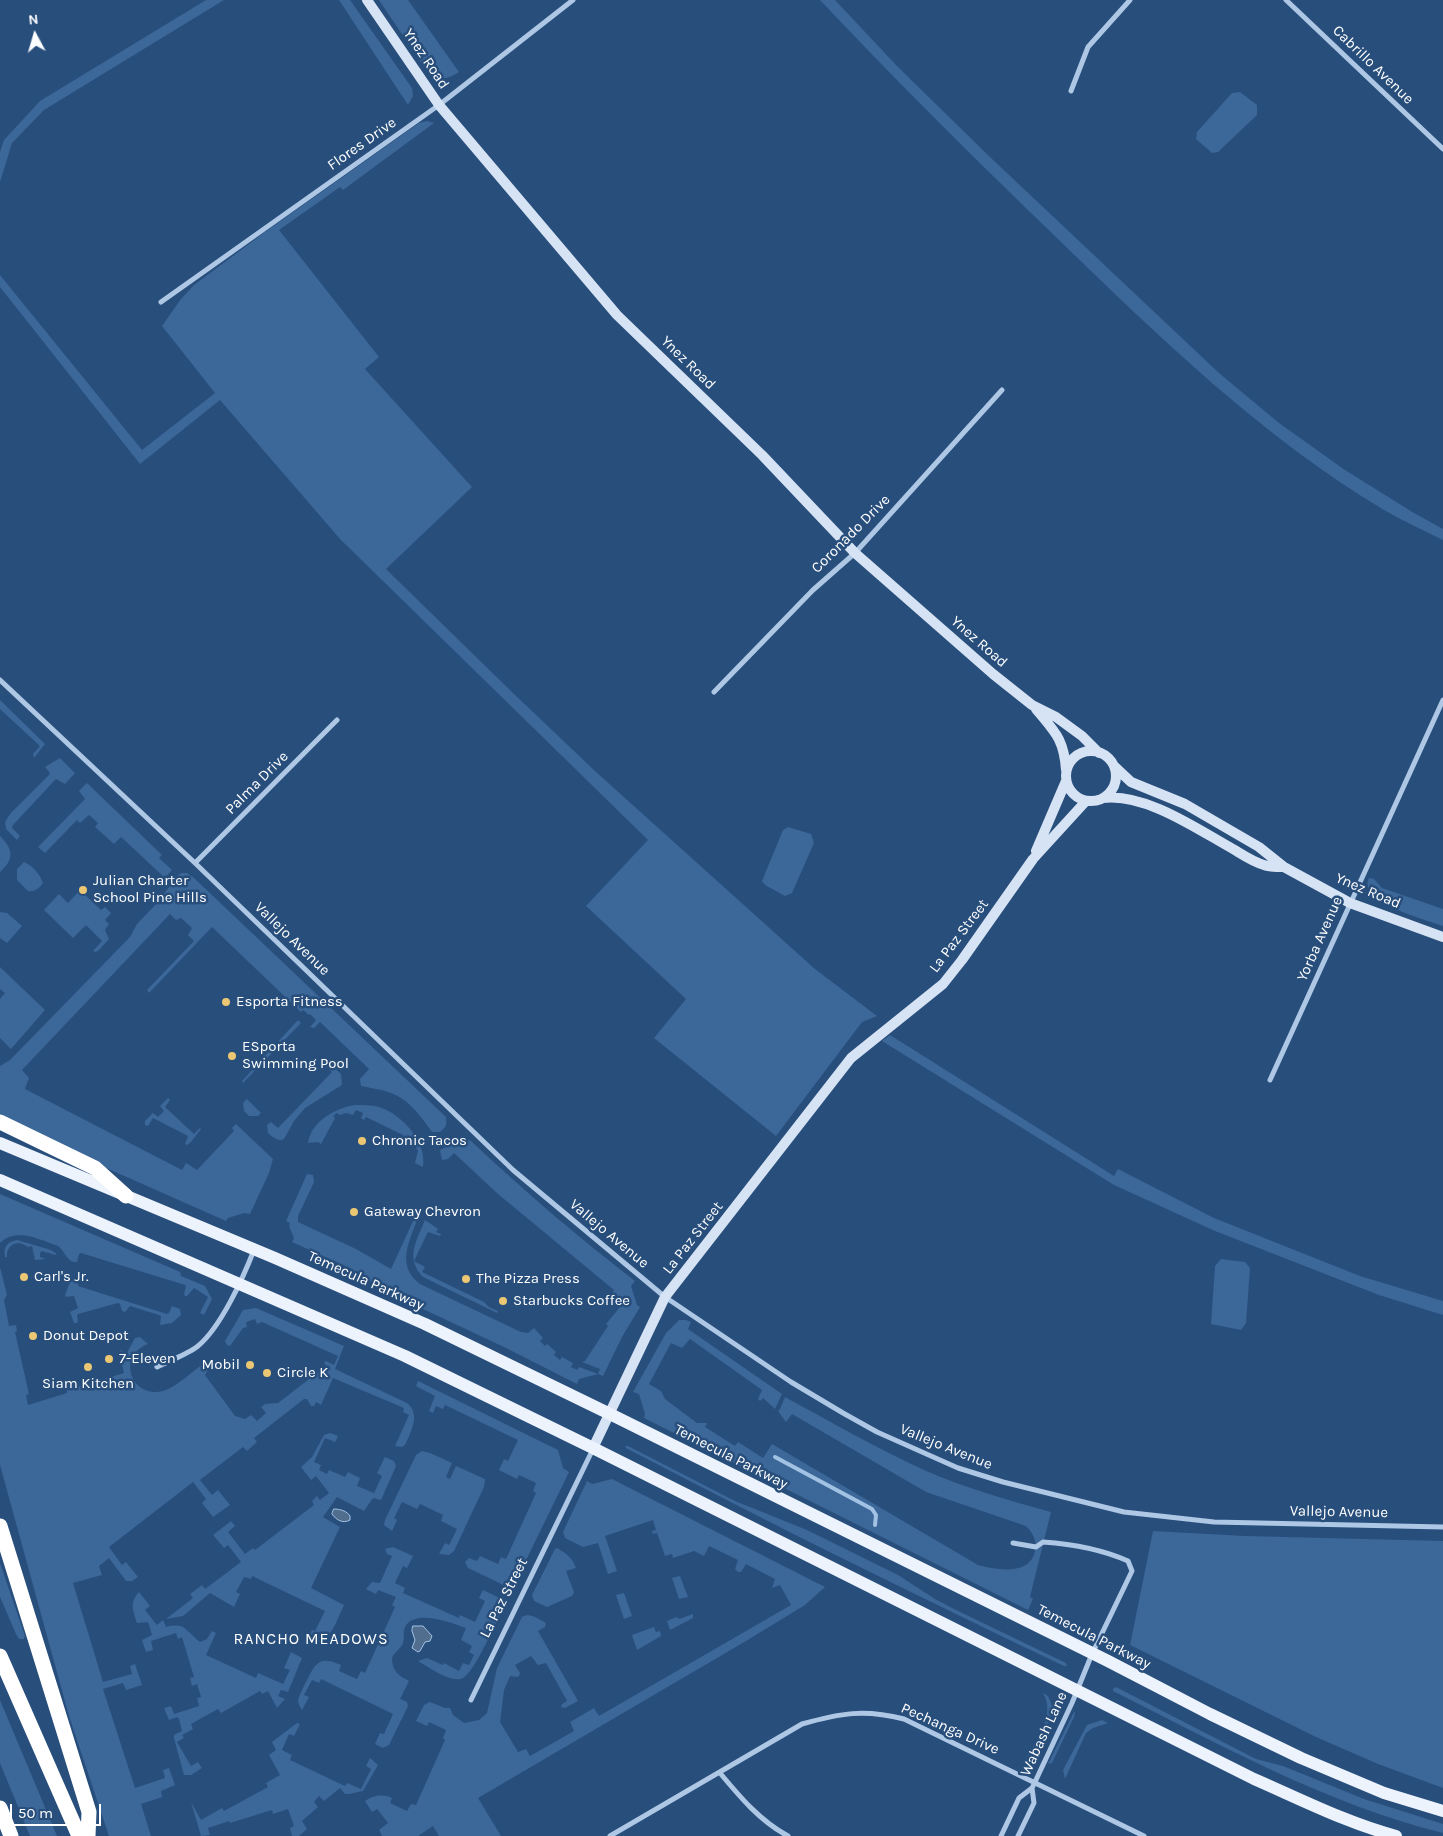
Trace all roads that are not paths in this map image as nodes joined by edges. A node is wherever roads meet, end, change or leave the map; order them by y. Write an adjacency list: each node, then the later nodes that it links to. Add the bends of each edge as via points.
1 (367, 0): 6 (main road, Ynez Road)
2 (573, 0): 6 (street, Flores Drive)
3 (1130, 0): 5 (street, via 1088,47)
4 (1286, 0): 7 (street, Cabrillo Avenue)
5 (1071, 92)
6 (439, 105): 8 (street, Flores Drive); 10 (main road, Ynez Road, via 617,315 762,455)
7 (1443, 149)
8 (161, 302)
9 (1002, 390): 10 (street, Coronado Drive)
10 (855, 553): 12 (street, Coronado Drive, via 813,590); 14 (main road, Ynez Road)
11 (0, 680): 23 (street, Vallejo Avenue)
12 (714, 692)
13 (1443, 700): 25 (street, Yorba Avenue)
14 (1032, 705): 16 (main road, Ynez Road, via 1056,717); 18 (main road, Ynez Road, via 1062,743)
15 (337, 720): 23 (street, Palma Drive)
16 (1099, 753): 17 (main road); 18 (main road, via 1082,753 1072,759)
17 (1114, 766): 20 (main road, via 1113,787); 24 (main road, Ynez Road, via 1131,782 1184,804 1259,847)
18 (1066, 770): 19 (main road)
19 (1066, 781): 21 (main road, via 1073,794); 22 (main road, La Paz Street)
20 (1103, 798): 21 (main road); 24 (main road, Ynez Road, via 1145,803 1254,861 1265,866)
21 (1086, 801): 22 (main road, La Paz Street)
22 (1033, 859): 34 (main road, La Paz Street, via 943,984 851,1058)
23 (195, 863): 34 (street, Vallejo Avenue, via 513,1170)
24 (1284, 867): 25 (main road, Ynez Road)
25 (1350, 903): 26 (main road, Ynez Road); 27 (street, Yorba Avenue)
26 (1443, 937)
27 (1270, 1080)
28 (0, 1122): 31 (highway, via 95,1168)
29 (0, 1143): 31 (main road, Temecula Parkway)
30 (0, 1180): 33 (main road)
31 (126, 1196): 32 (main road, Temecula Parkway)
32 (255, 1250): 33 (street); 36 (main road, Temecula Parkway, via 425,1324)
33 (241, 1283): 35 (street, via 212,1330 198,1346); 37 (main road, via 404,1356)
34 (666, 1298): 36 (main road, La Paz Street); 39 (street, Vallejo Avenue, via 791,1382 877,1432 958,1468 1002,1482 1124,1512 1214,1522)
35 (157, 1367)
36 (610, 1414): 37 (main road, La Paz Street); 41 (main road, Temecula Parkway)
37 (593, 1448): 43 (main road); 44 (street, La Paz Street)
38 (0, 1526): 54 (highway, via 89,1812)
39 (1443, 1527)
40 (1013, 1542): 41 (street, Wabash Lane, via 1036,1547 1043,1542 1083,1546 1128,1561 1132,1571)
41 (1092, 1654): 43 (street, Wabash Lane); 49 (main road, Temecula Parkway, via 1323,1768 1384,1793)
42 (0, 1656): 53 (highway)
43 (1078, 1690): 46 (street, Wabash Lane); 60 (main road, via 1254,1779)
44 (471, 1700)
45 (720, 1773): 46 (street, Pechanga Drive, via 802,1724 856,1712 904,1719); 55 (street, Pechanga Drive); 56 (street, via 756,1813)
46 (1035, 1782): 47 (street, Wabash Lane); 59 (street, Pechanga Drive)
47 (1032, 1788): 57 (street, Wabash Lane, via 1019,1798); 58 (street, Wabash Lane, via 1034,1803)
48 (0, 1808): 52 (highway)
49 (1443, 1811)
50 (0, 1832): 51 (highway)
51 (2, 1836)
52 (11, 1836)
53 (79, 1836)
54 (88, 1836)
55 (610, 1836)
56 (788, 1836)
57 (1001, 1836)
58 (1018, 1836)
59 (1144, 1836)
60 (1396, 1836)

